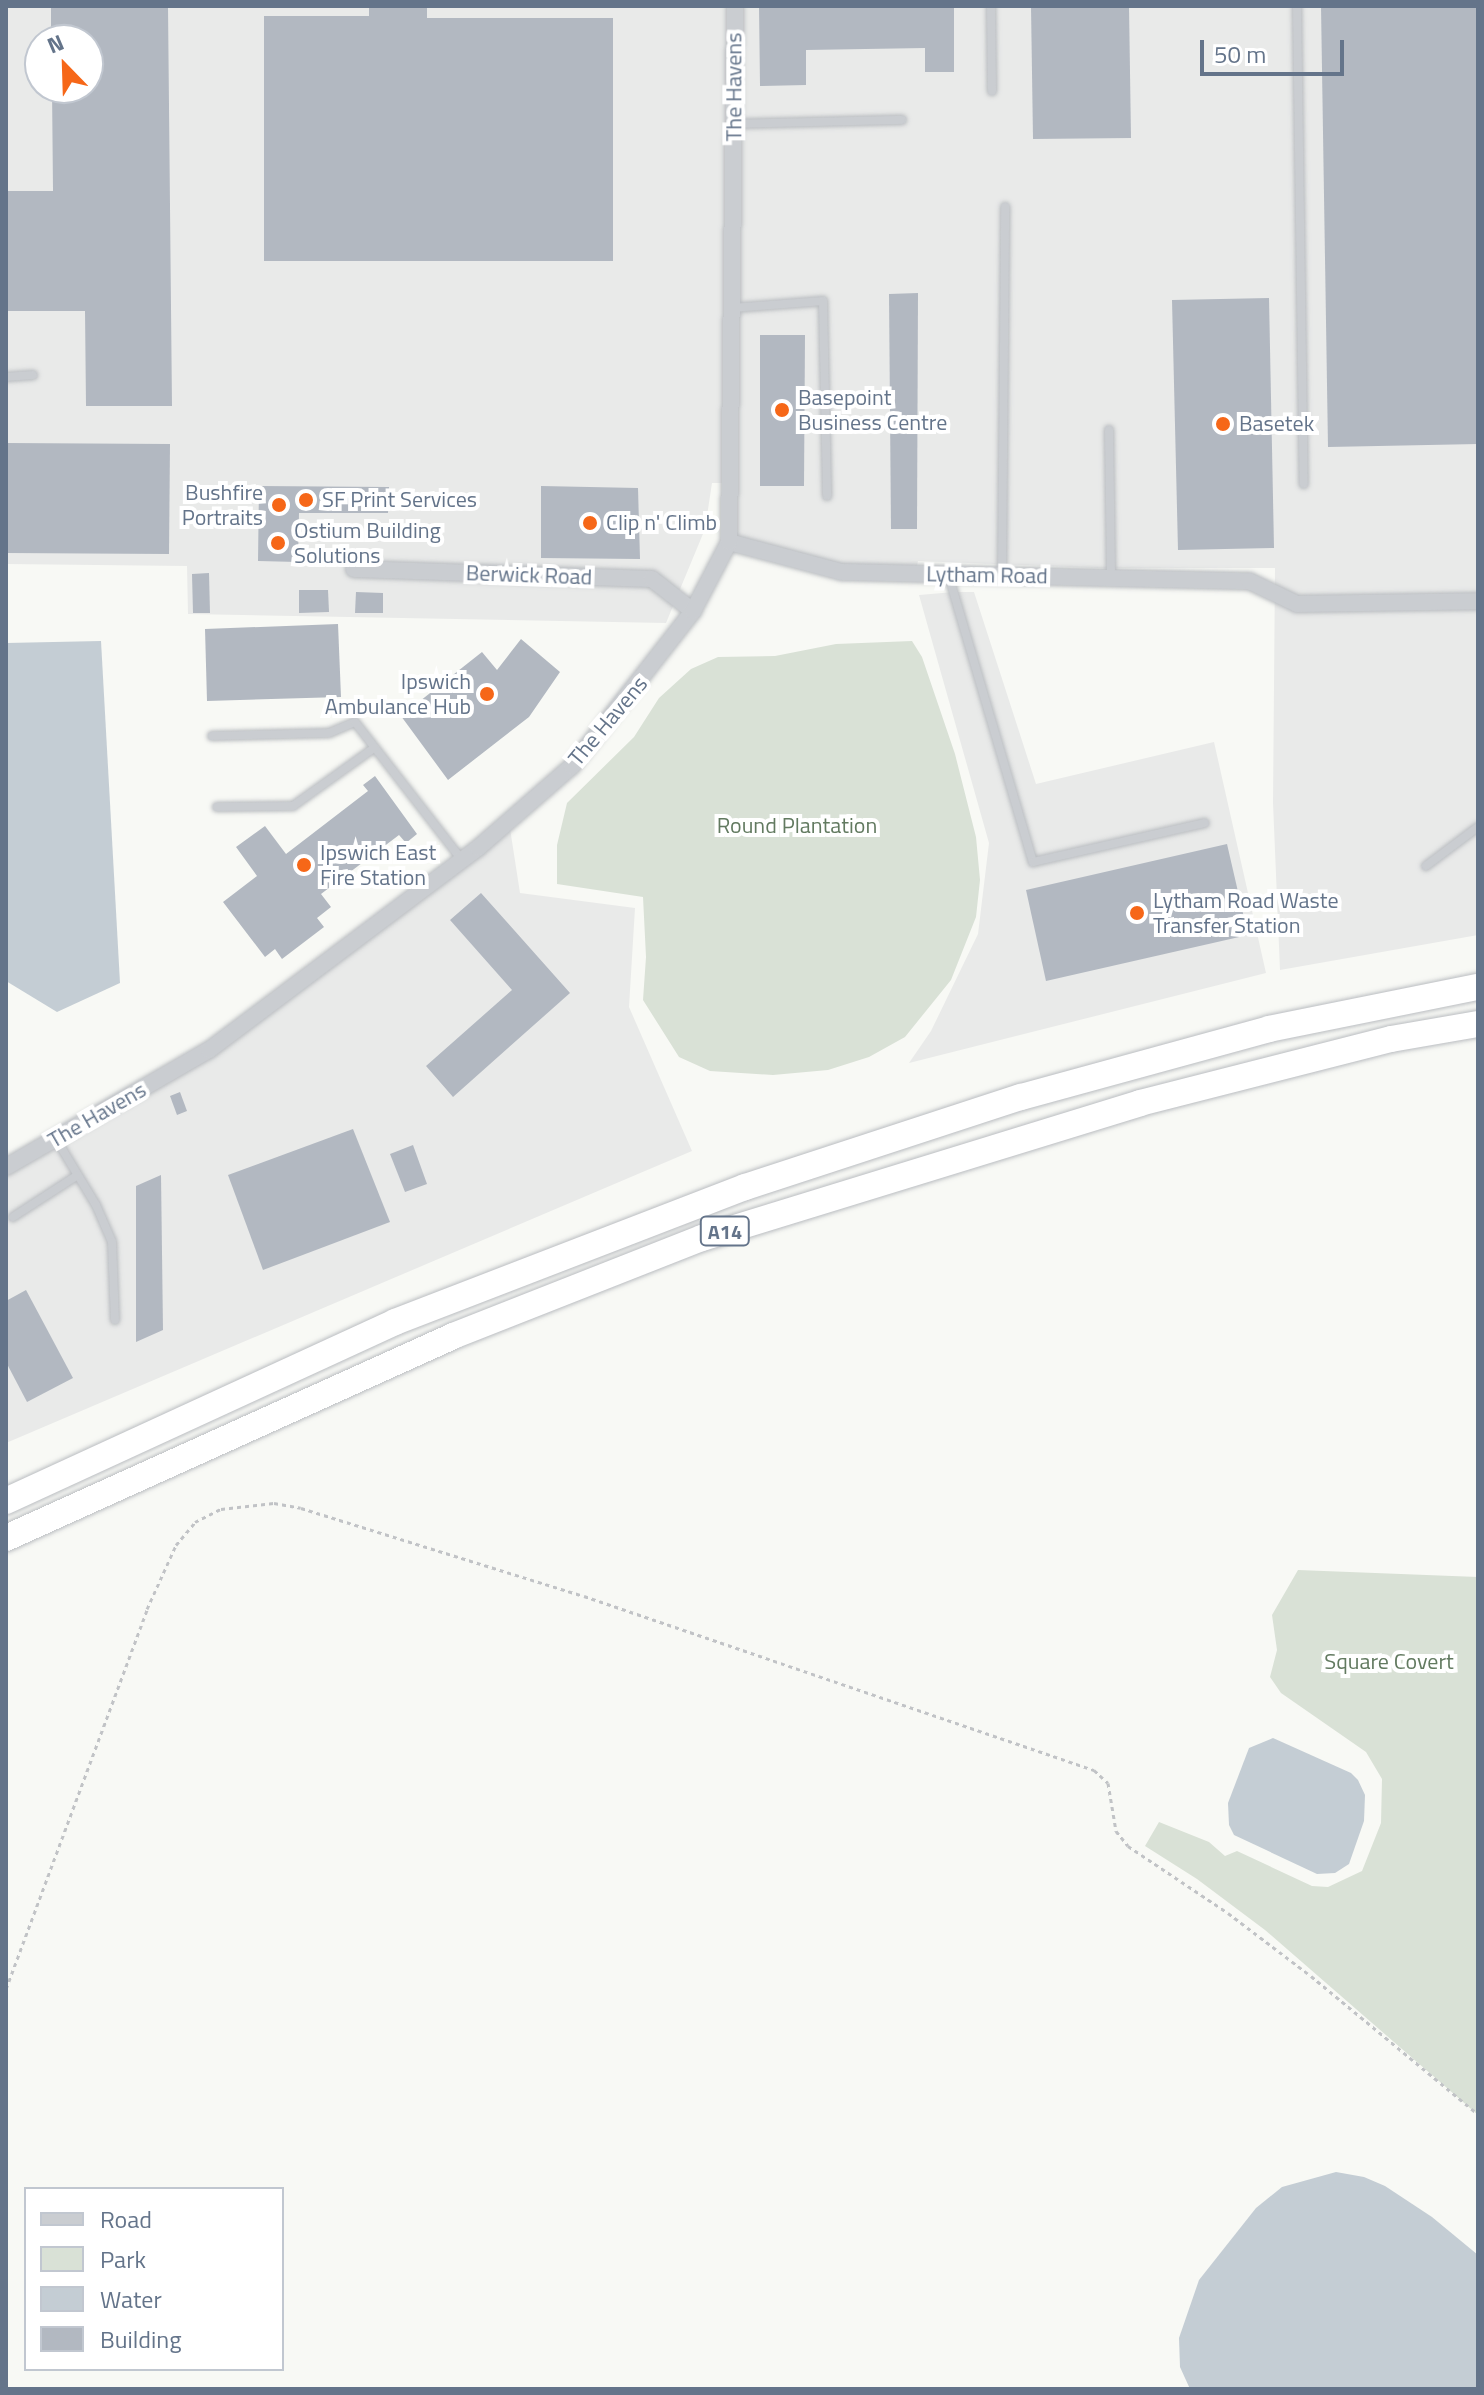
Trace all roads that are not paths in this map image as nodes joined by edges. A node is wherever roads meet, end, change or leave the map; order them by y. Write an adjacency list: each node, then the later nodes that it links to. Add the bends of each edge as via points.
1 (735, 6): 6 (street, The Havens)
2 (991, 6): 4 (lane)
3 (1297, 6): 12 (lane)
4 (992, 91)
5 (902, 120): 6 (lane)
6 (734, 124): 8 (street, The Havens)
7 (1005, 207): 16 (lane)
8 (733, 308): 13 (lane, via 823,301); 14 (street, The Havens)
9 (33, 375): 10 (lane)
10 (6, 377)
11 (1109, 430): 18 (lane)
12 (1304, 484)
13 (827, 496)
14 (729, 542): 17 (street, Lytham Road, via 842,572); 20 (street, The Havens)
15 (354, 569): 20 (street, Berwick Road, via 652,579)
16 (1002, 574): 17 (street, Lytham Road); 18 (street, Lytham Road)
17 (949, 577): 24 (lane, via 1033,862)
18 (1111, 578): 19 (street, Lytham Road, via 1249,581 1297,604)
19 (1478, 601)
20 (693, 611): 26 (street, The Havens, via 572,766)
21 (212, 736): 22 (lane, via 329,733 355,722)
22 (374, 748): 23 (lane, via 293,806); 26 (lane)
23 (217, 807)
24 (1205, 823)
25 (1478, 827): 27 (lane)
26 (462, 861): 30 (street, The Havens, via 209,1050)
27 (1426, 866)
28 (1478, 987): 35 (highway, A14, via 1269,1029 1050,1089 745,1187 395,1322)
29 (1478, 1024): 38 (highway, A14, via 1391,1039 1140,1103 702,1238 453,1336)
30 (56, 1139): 31 (street, The Havens); 32 (lane)
31 (6, 1167)
32 (78, 1175): 33 (lane); 34 (lane, via 112,1242)
33 (13, 1217)
34 (115, 1320)
35 (88, 1462): 36 (highway, A14); 37 (highway, A14)
36 (6, 1482)
37 (6, 1501)
38 (6, 1538)

